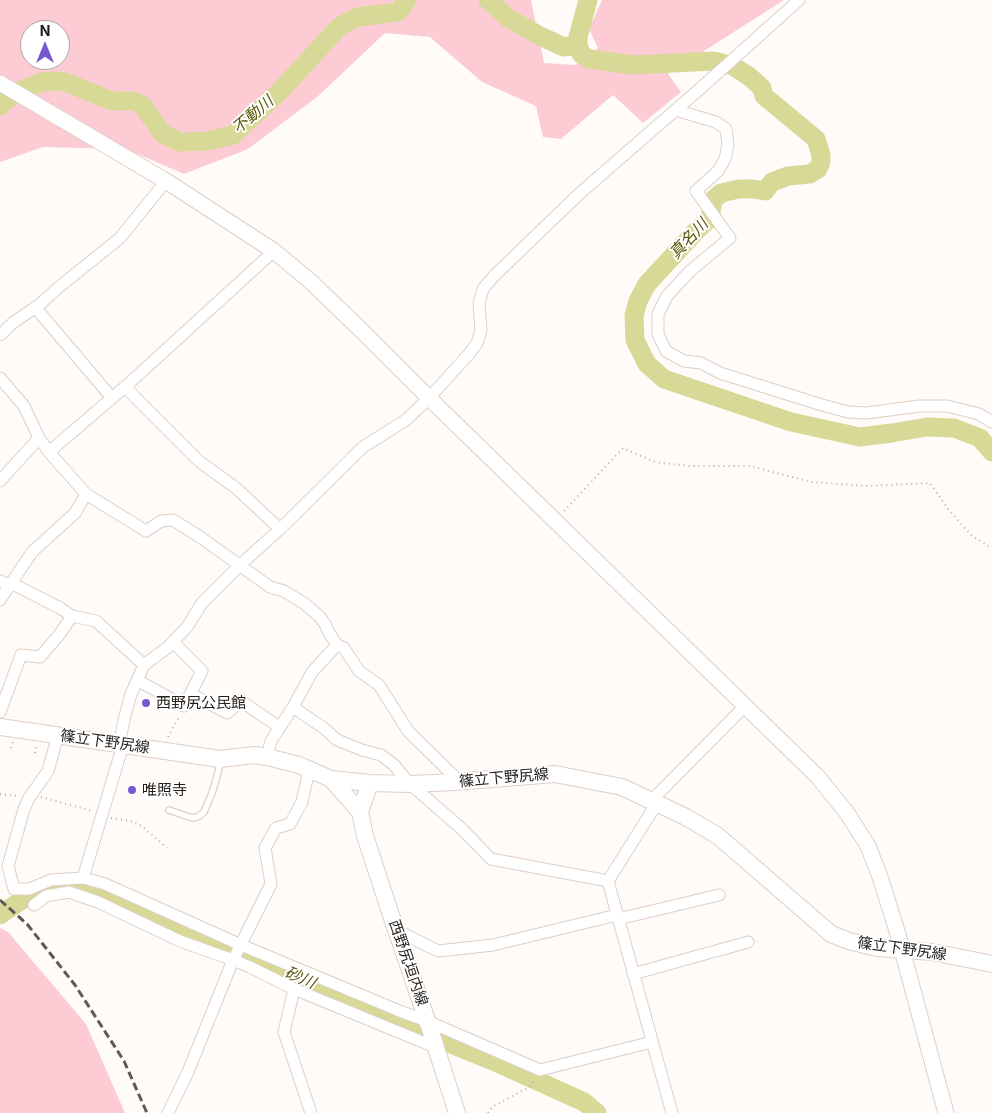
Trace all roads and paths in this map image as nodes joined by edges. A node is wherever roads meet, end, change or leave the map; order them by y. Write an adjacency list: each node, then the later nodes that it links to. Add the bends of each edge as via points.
1 (799, 0): 3 (street)
2 (3, 85): 4 (street)
3 (678, 108): 11 (street, via 579,194 494,276 483,290 479,303 481,331 477,343); 12 (street, via 726,129 726,159 696,191 730,238 690,270 667,296 658,314 658,334 666,350 684,361 701,363 720,373 848,412 948,406 979,414)
4 (166, 181): 5 (street); 6 (street, via 120,238)
5 (274, 251): 9 (street); 11 (street, via 362,330)
6 (35, 307): 7 (street); 10 (street)
7 (0, 335)
8 (0, 378): 13 (street, via 24,406)
9 (125, 387): 10 (street); 18 (street, via 200,462 236,488)
10 (112, 398): 14 (street)
11 (429, 398): 17 (street); 18 (street, via 406,420 363,447)
12 (992, 422)
13 (39, 438): 14 (street); 15 (street)
14 (49, 452): 16 (street)
15 (1, 478)
16 (86, 494): 20 (street, via 146,531 162,521 173,520); 21 (street, via 75,513)
17 (555, 520): 19 (path, via 623,448 655,462 688,466 750,466 811,482 867,486 930,483 971,535); 30 (street)
18 (280, 529): 20 (street)
19 (992, 548)
20 (239, 566): 24 (street, via 202,603); 25 (street, via 270,587 284,591 305,604 325,624)
21 (5, 582): 22 (street); 23 (street)
22 (0, 600)
23 (72, 616): 26 (street, via 96,621); 32 (street, via 40,657 21,654)
24 (173, 642): 26 (street); 28 (street, via 202,671)
25 (337, 645): 31 (street, via 312,672); 42 (street, via 344,648 359,671 379,685 408,731)
26 (144, 665): 27 (street)
27 (137, 680): 29 (street); 36 (street, via 125,716)
28 (191, 694): 29 (street); 34 (street, via 227,713 240,701)
29 (184, 706): 37 (path)
30 (745, 706): 47 (street); 59 (street, via 818,777 847,813 868,846)
31 (292, 707): 34 (street); 44 (street, via 325,728 337,740 381,755)
32 (0, 712)
33 (0, 727): 35 (main road, 篠立下野尻線)
34 (279, 728): 38 (street)
35 (58, 735): 36 (main road, 篠立下野尻線); 46 (street, via 48,771)
36 (121, 744): 37 (main road, 篠立下野尻線); 50 (street)
37 (161, 750): 39 (main road, 篠立下野尻線)
38 (267, 757): 39 (main road, 篠立下野尻線, via 254,755); 40 (main road, 篠立下野尻線)
39 (220, 759): 48 (lane, via 204,812 194,818)
40 (309, 770): 41 (main road, 篠立下野尻線); 60 (street, via 302,802 290,824 276,828 265,848 271,884)
41 (330, 779): 43 (main road, 篠立下野尻線); 49 (main road)
42 (460, 782): 44 (main road, 篠立下野尻線); 47 (main road, 篠立下野尻線, via 555,774 622,787)
43 (370, 783): 44 (main road, 篠立下野尻線); 49 (main road)
44 (412, 784): 53 (street, via 491,859)
45 (0, 794): 46 (path)
46 (31, 796): 50 (path); 52 (street, via 24,809 8,866 14,889 29,889 51,880)
47 (654, 802): 53 (street); 59 (main road, 篠立下野尻線, via 718,836 832,934 876,948)
48 (169, 810)
49 (360, 812): 57 (main road, 西野尻垣内線)
50 (102, 815): 51 (path, via 142,826); 52 (street)
51 (167, 848)
52 (83, 878): 60 (street, via 105,884)
53 (608, 881): 56 (street)
54 (719, 895): 56 (street)
55 (34, 905): 60 (street, via 46,896 69,892 98,902 180,941)
56 (617, 917): 57 (street, via 492,945 438,951); 62 (street)
57 (396, 930): 64 (main road, 西野尻垣内線)
58 (748, 942): 62 (street)
59 (901, 950): 61 (main road, 篠立下野尻線, via 932,952); 72 (street)
60 (237, 952): 63 (street, via 250,967); 64 (street, via 402,1012); 67 (street)
61 (992, 964)
62 (633, 974): 65 (street)
63 (294, 989): 64 (street, via 430,1045); 68 (street, via 284,1032)
64 (431, 1034): 65 (street, via 540,1070); 69 (main road, 西野尻垣内線)
65 (652, 1042): 71 (street)
66 (531, 1086): 70 (path, via 492,1107)
67 (168, 1113)
68 (311, 1113)
69 (458, 1113)
70 (488, 1113)
71 (672, 1113)
72 (946, 1113)

